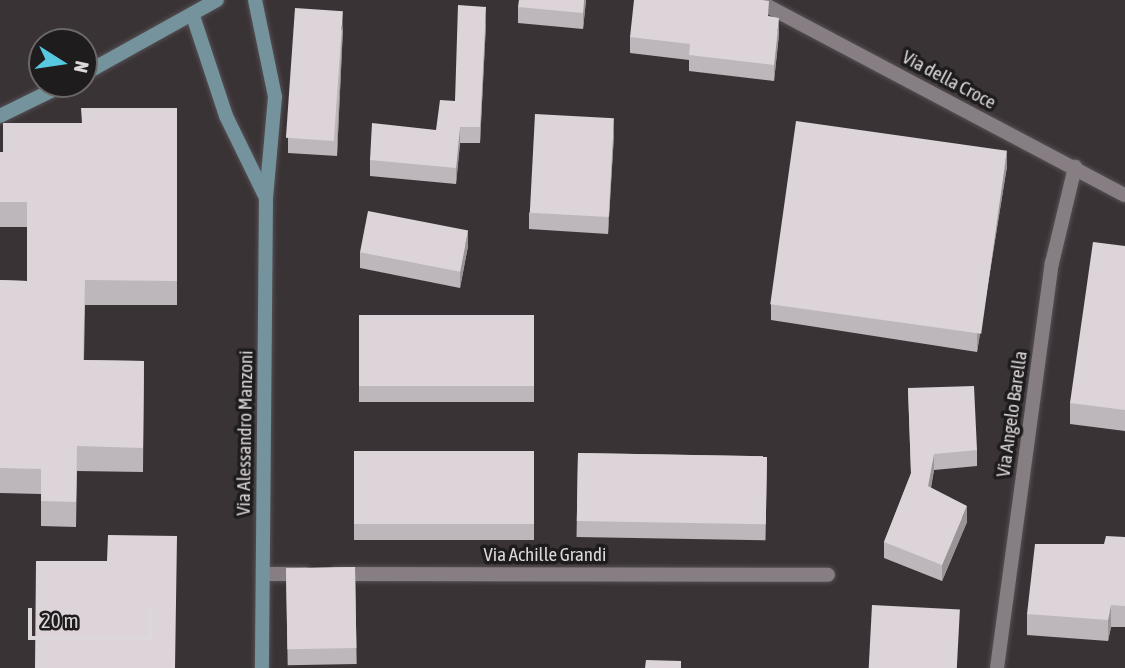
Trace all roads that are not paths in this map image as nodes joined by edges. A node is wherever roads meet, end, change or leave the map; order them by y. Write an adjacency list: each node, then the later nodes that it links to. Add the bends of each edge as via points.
1 (217, 0): 4 (street)
2 (255, 0): 10 (street, Via Alessandro Manzoni, via 275,97)
3 (756, 0): 8 (street, Via della Croce)
4 (193, 16): 5 (street); 10 (street, Via Alessandro Manzoni, via 226,116)
5 (98, 67)
6 (37, 98): 7 (street)
7 (0, 116)
8 (1075, 167): 9 (street, Via della Croce); 14 (street, Via Angelo Barella, via 1052,263)
9 (1125, 195)
10 (266, 198): 11 (street, Via Alessandro Manzoni)
11 (262, 574): 12 (street, Via Achille Grandi); 13 (street, Via Alessandro Manzoni)
12 (828, 575)
13 (262, 668)
14 (997, 668)

